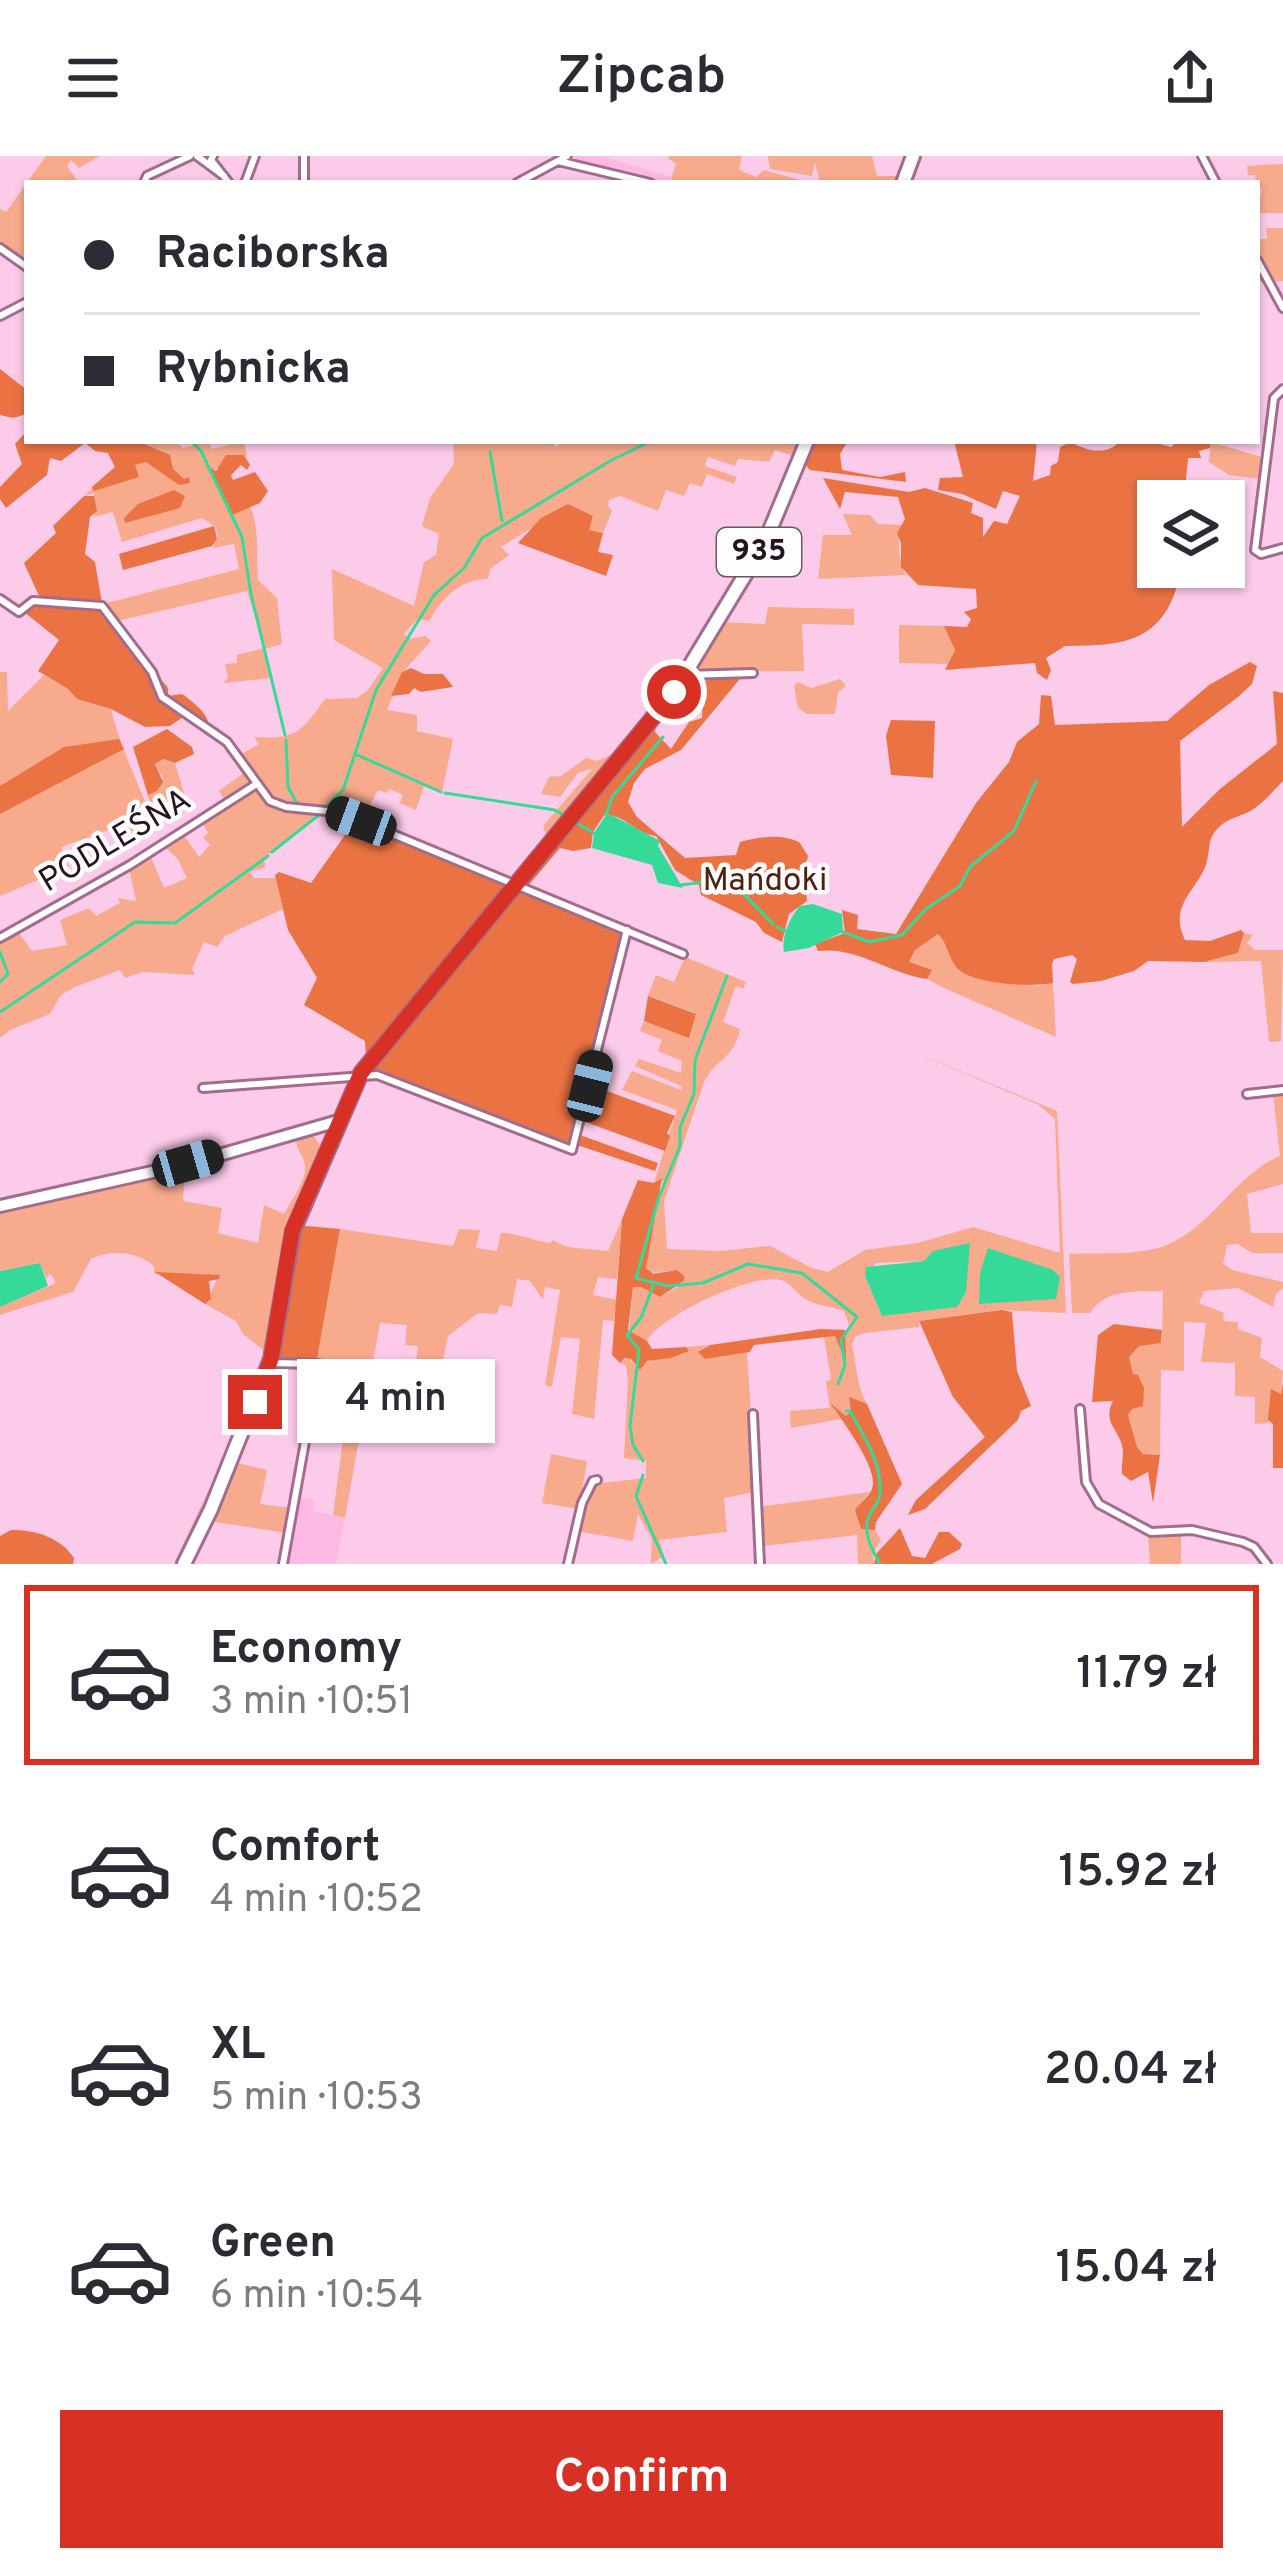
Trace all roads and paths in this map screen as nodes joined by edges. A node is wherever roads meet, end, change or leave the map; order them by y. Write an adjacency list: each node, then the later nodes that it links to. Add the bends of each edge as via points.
1 (193, 156): 2 (street); 4 (street)
2 (210, 160): 5 (street)
3 (564, 160): 6 (street); 7 (street)
4 (145, 180)
5 (226, 180)
6 (523, 180)
7 (639, 180)
8 (1260, 266): 9 (street)
9 (1283, 308)
10 (1283, 389): 12 (street, via 1274,398 1256,550)
11 (805, 444): 15 (main road, 935, via 765,542)
12 (1283, 548)
13 (0, 599): 16 (street, via 19,612 33,601 102,606 162,697 227,742)
14 (753, 673): 15 (street)
15 (685, 675): 17 (main road, 935)
16 (255, 784): 17 (street, via 277,805 336,812); 19 (street, PODLEŚNA)
17 (520, 887): 18 (street); 21 (main road, 935)
18 (627, 930): 20 (street); 21 (street, via 572,1150)
19 (0, 938)
20 (682, 954)
21 (361, 1073): 22 (street); 25 (main road, 935)
22 (203, 1088)
23 (1283, 1090): 24 (street)
24 (1247, 1094)
25 (338, 1121): 26 (main road); 27 (main road, 935)
26 (309, 1129): 27 (main road); 28 (main road)
27 (327, 1148): 29 (main road, 935, via 292,1231)
28 (0, 1206)
29 (270, 1363): 33 (main road, 935); 34 (street, via 319,1364)
30 (1080, 1409): 37 (street, via 1086,1482 1100,1504 1151,1532 1192,1530 1243,1542)
31 (753, 1414): 36 (street)
32 (597, 1480): 35 (street, via 582,1504)
33 (184, 1564)
34 (283, 1564)
35 (568, 1564)
36 (760, 1564)
37 (1267, 1564)

